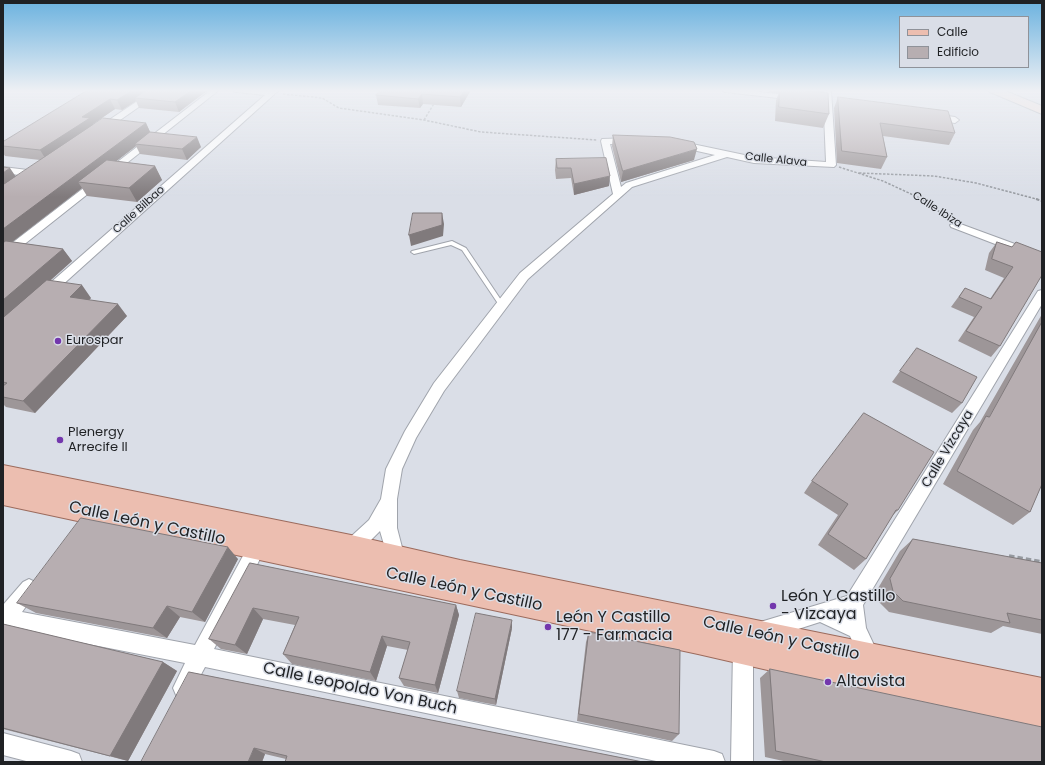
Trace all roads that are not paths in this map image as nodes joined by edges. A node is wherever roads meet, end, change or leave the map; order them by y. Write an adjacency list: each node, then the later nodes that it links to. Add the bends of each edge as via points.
1 (106, 126): 5 (street)
2 (169, 126): 14 (street)
3 (234, 126): 17 (street, Calle Bilbao)
4 (829, 126): 8 (street, Calle Alava, via 831,165 754,160)
5 (94, 134)
6 (637, 142): 11 (street, via 605,141 608,164)
7 (668, 143): 8 (street, Calle Alava)
8 (727, 154): 11 (street, via 630,185)
9 (3, 170): 10 (street, via 40,172)
10 (25, 182)
11 (618, 195): 18 (street, via 524,276)
12 (955, 225): 15 (street, Calle Ibiza)
13 (414, 252): 18 (lane, via 452,243 464,249)
14 (3, 256)
15 (1042, 258)
16 (1042, 294): 26 (street, Calle Vizcaya)
17 (36, 301)
18 (501, 304): 21 (street, via 439,387 410,435 394,469)
19 (3, 476): 23 (main road, Calle León y Castillo)
20 (3, 494): 22 (main road, Calle León y Castillo, via 83,520)
21 (389, 499): 23 (street, via 375,525); 24 (street, via 388,528)
22 (257, 547): 30 (main road, Calle León y Castillo); 31 (street)
23 (351, 548): 24 (main road, Calle León y Castillo)
24 (396, 559): 30 (main road, Calle León y Castillo)
25 (39, 575): 28 (street)
26 (853, 603): 27 (street); 29 (street)
27 (821, 613): 29 (street); 30 (street)
28 (4, 619): 31 (street, Calle Leopoldo Von Buch)
29 (857, 629): 32 (street)
30 (747, 641): 32 (main road, Calle León y Castillo); 35 (main road, Calle León y Castillo); 39 (street)
31 (200, 656): 34 (street); 38 (street, Calle Leopoldo Von Buch)
32 (870, 658): 33 (main road, Calle León y Castillo)
33 (1042, 694)
34 (175, 703)
35 (1042, 717)
36 (3, 744): 37 (street)
37 (71, 762)
38 (714, 762)
39 (742, 762)

